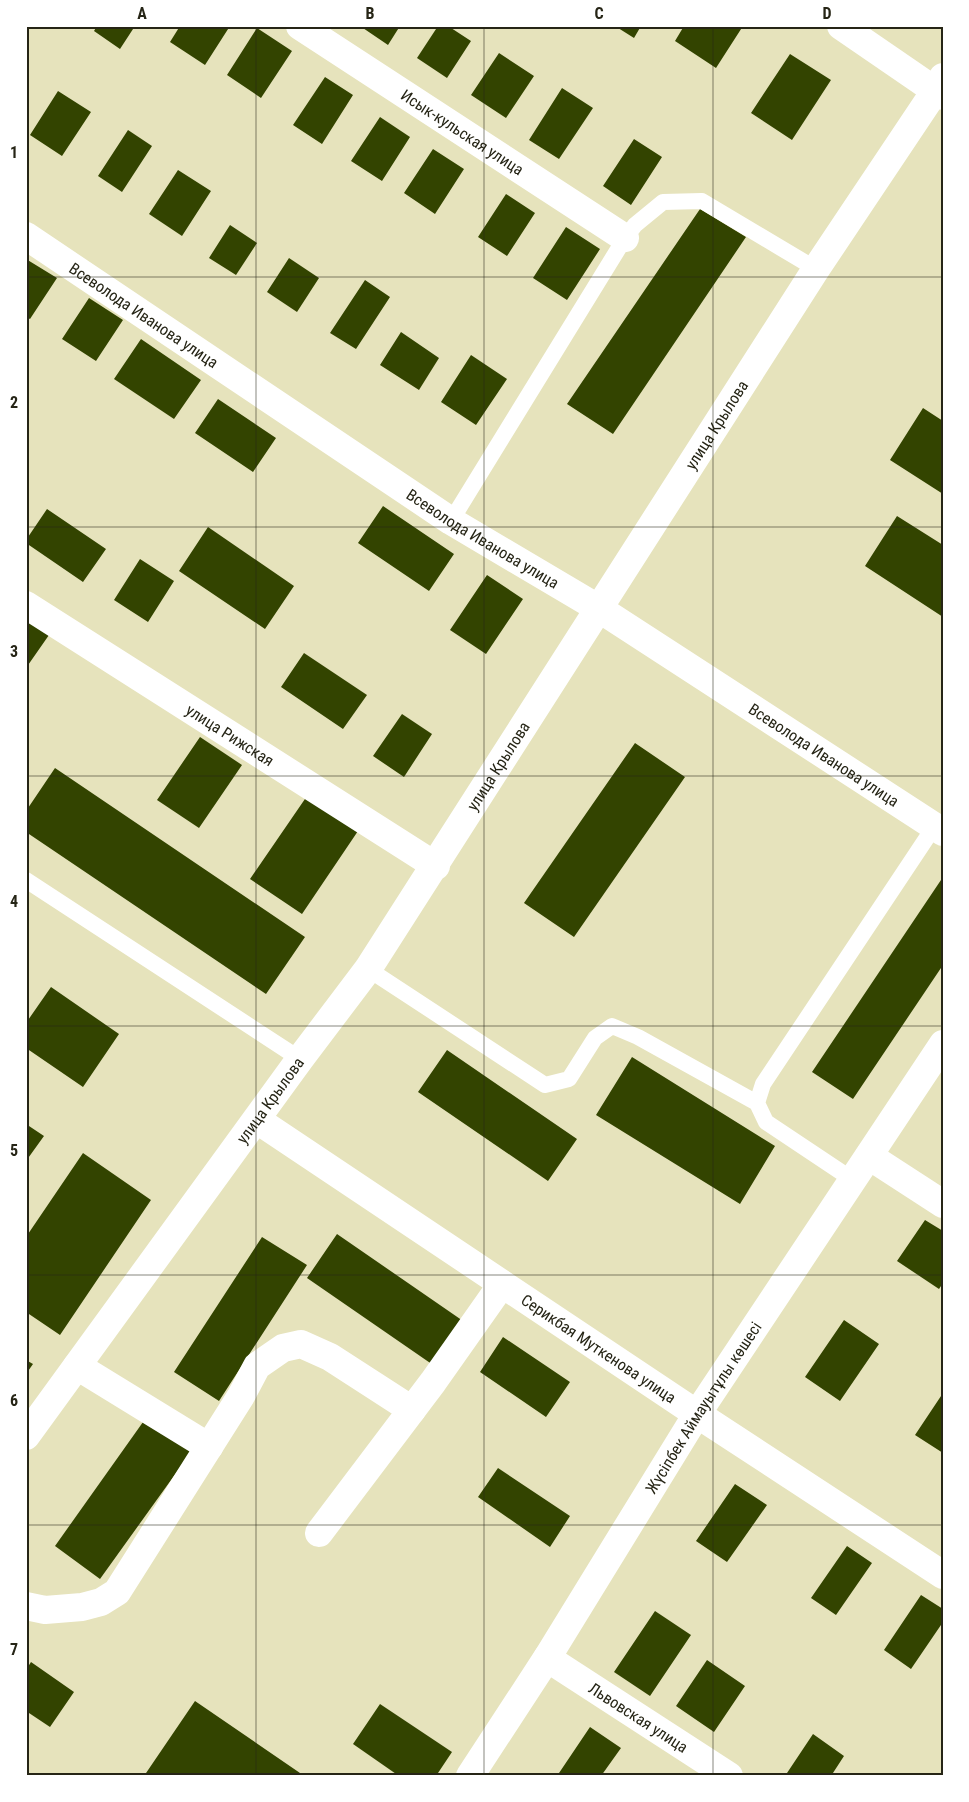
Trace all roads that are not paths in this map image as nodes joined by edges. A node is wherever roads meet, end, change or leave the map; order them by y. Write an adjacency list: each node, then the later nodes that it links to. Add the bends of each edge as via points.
1 (300, 26): 5 (street, Исык-кульская улица)
2 (841, 26): 3 (street)
3 (940, 88): 6 (street, улица Крылова)
4 (26, 236): 7 (street, Всеволода Иванова улица)
5 (625, 238): 6 (lane, via 635,225 663,202 702,201); 7 (lane)
6 (816, 269): 9 (street, улица Крылова)
7 (451, 521): 9 (street, Всеволода Иванова улица)
8 (26, 605): 11 (street, улица Рижская)
9 (598, 608): 10 (street, Всеволода Иванова улица); 11 (street, улица Крылова)
10 (938, 830): 16 (lane, via 764,1084)
11 (436, 866): 13 (street, улица Крылова)
12 (26, 880): 15 (lane)
13 (368, 969): 15 (street, улица Крылова); 16 (lane, via 546,1085 569,1079 595,1038 612,1026)
14 (943, 1044): 18 (street, Жүсіпбек Аймауытұлы көшесі)
15 (300, 1059): 17 (street, улица Крылова)
16 (757, 1103): 19 (lane, via 766,1122)
17 (257, 1120): 21 (street, Серикбая Муткенова улица); 22 (street, улица Крылова)
18 (869, 1156): 19 (street, Жүсіпбек Аймауытұлы көшесі); 20 (street)
19 (853, 1180): 24 (street, Жүсіпбек Аймауытұлы көшесі)
20 (943, 1204)
21 (502, 1284): 23 (street); 24 (street, Серикбая Муткенова улица)
22 (77, 1366): 25 (street, улица Крылова); 26 (street)
23 (412, 1410): 26 (street, via 330,1356 301,1344 283,1348 257,1366); 27 (street)
24 (697, 1414): 28 (street, Серикбая Муткенова улица); 30 (street, Жүсіпбек Аймауытұлы көшесі)
25 (26, 1436)
26 (209, 1447): 29 (street, via 117,1592 101,1602 82,1607 45,1610)
27 (318, 1532)
28 (943, 1575)
29 (26, 1606)
30 (547, 1658): 31 (street, Жүсіпбек Аймауытұлы көшесі); 32 (street, Львовская улица)
31 (470, 1776)
32 (729, 1776)

